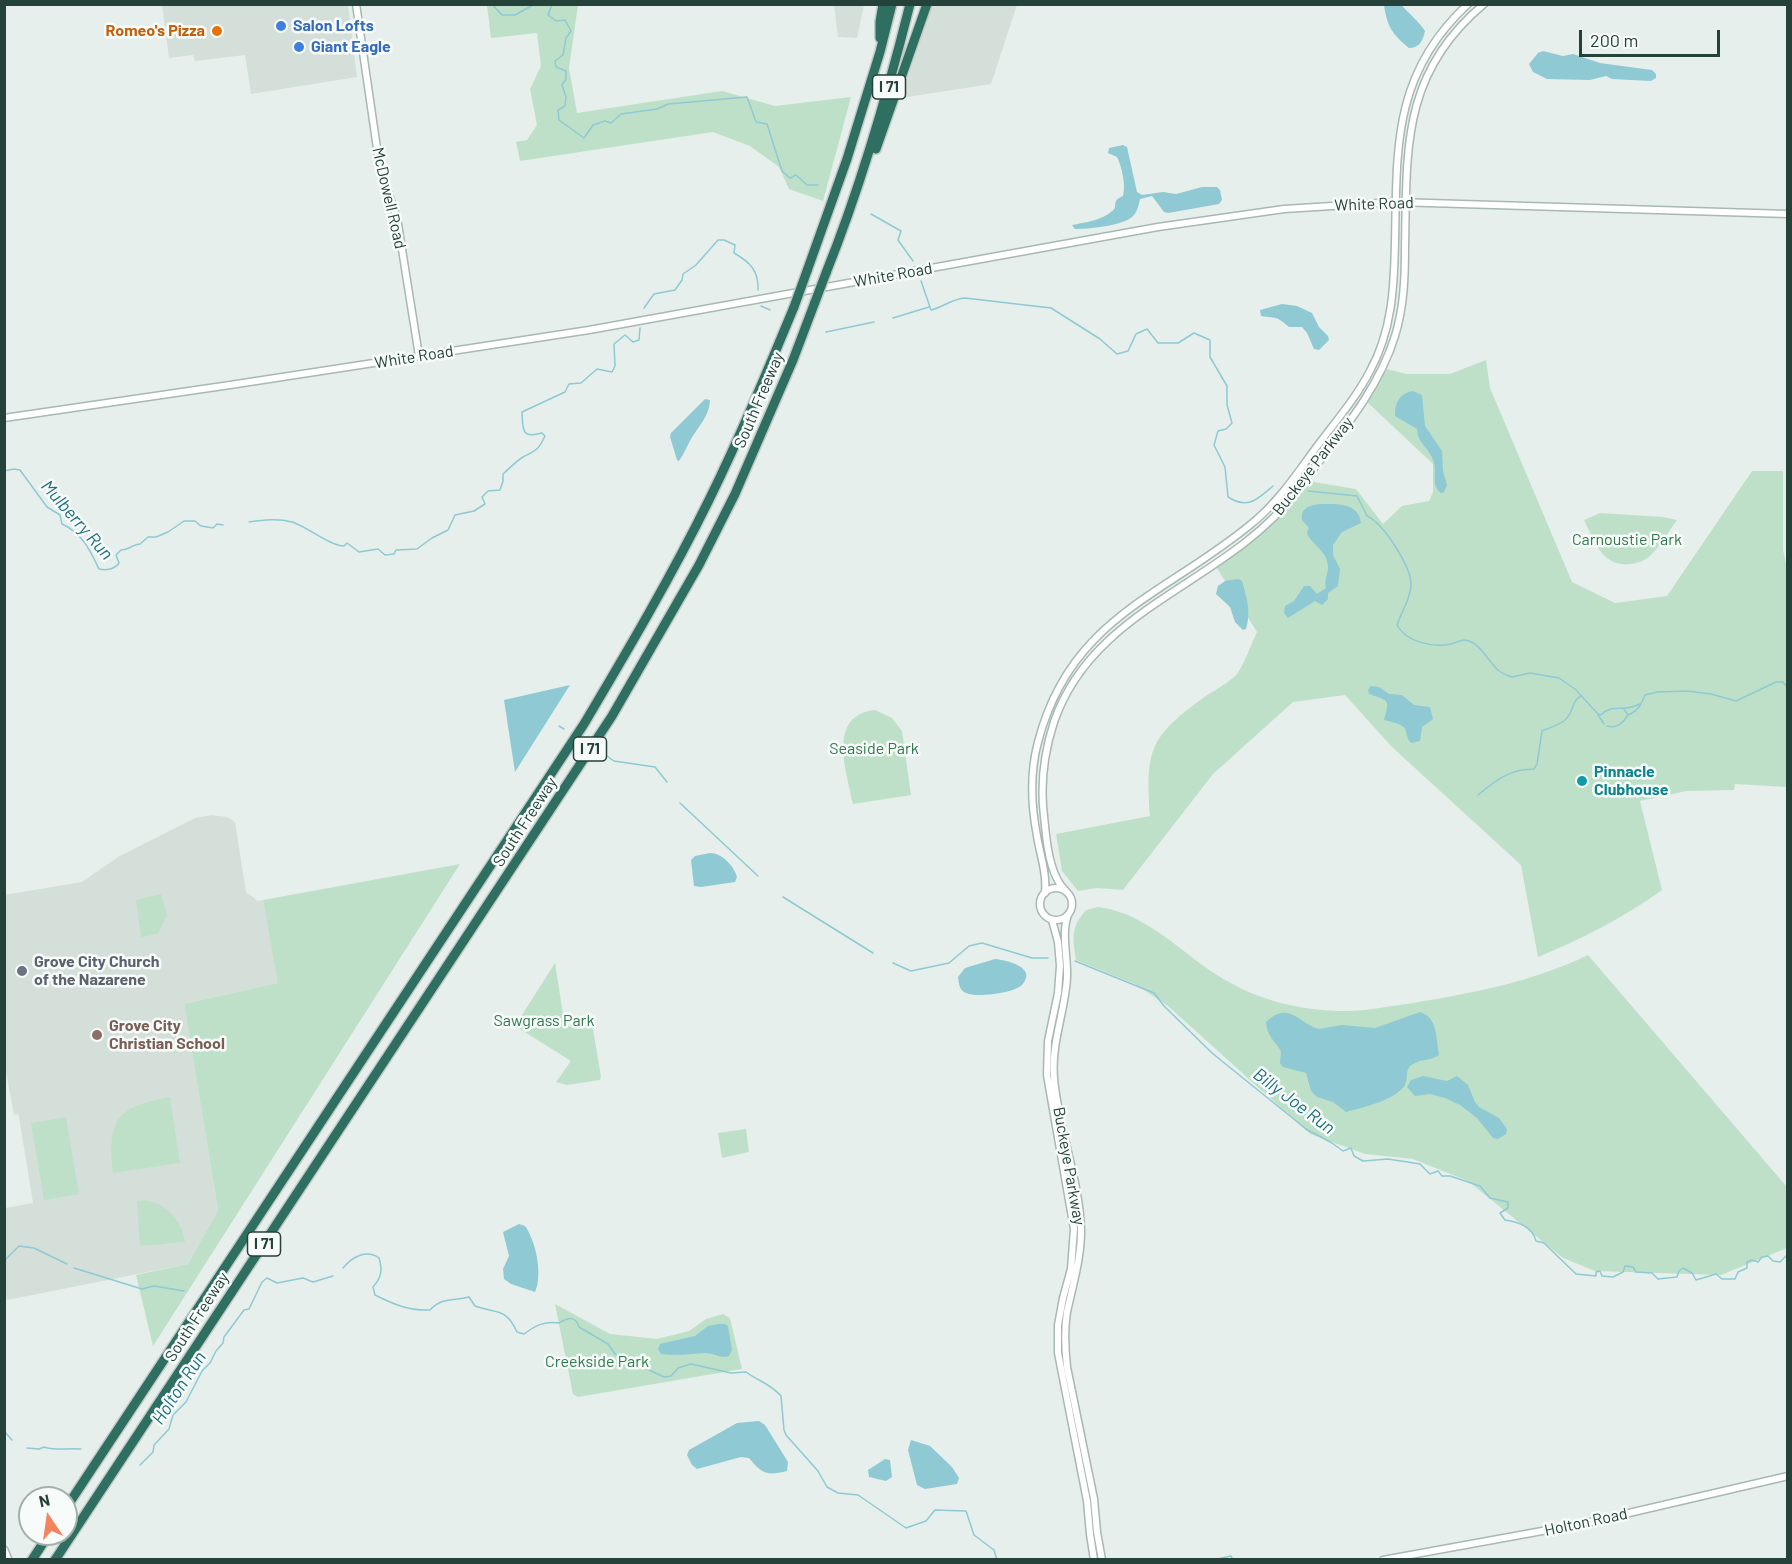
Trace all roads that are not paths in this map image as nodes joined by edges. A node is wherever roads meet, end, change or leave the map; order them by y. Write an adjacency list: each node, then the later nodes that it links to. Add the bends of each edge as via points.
1 (356, 4): 15 (street, McDowell Road, via 380,169 395,211)
2 (883, 4): 10 (highway)
3 (892, 4): 10 (highway, South Freeway / I 71)
4 (910, 4): 11 (highway, South Freeway / I 71)
5 (921, 4): 9 (highway, I 71)
6 (927, 4): 9 (highway)
7 (1468, 4): 12 (street, Buckeye Parkway, via 1436,41 1410,89 1398,140)
8 (1484, 4): 13 (street, Buckeye Parkway, via 1448,42 1424,83 1409,134)
9 (913, 41): 11 (highway, I 71, via 874,157)
10 (880, 52): 22 (highway, South Freeway / I 71, bridge, via 807,272 753,407 708,502 635,638 584,724)
11 (865, 167): 27 (highway, South Freeway / I 71, bridge, via 793,360 735,495 612,716)
12 (1396, 202): 13 (street, White Road); 15 (street, White Road, via 1284,209 1158,226 589,330); 18 (street, Buckeye Parkway, via 1392,310 1383,342 1362,386 1264,514 1107,626 1076,660 1058,688 1041,732 1032,779 1035,824 1047,881)
13 (1406, 202): 14 (street, White Road); 17 (street, Buckeye Parkway, via 1401,312 1385,364 1371,390 1271,521 1114,633 1083,666 1066,693 1051,733 1042,784 1052,865)
14 (1788, 214)
15 (419, 356): 16 (street, White Road)
16 (4, 418)
17 (1066, 891): 18 (street, via 1057,888); 19 (street, via 1072,905)
18 (1045, 893): 20 (street, via 1041,909)
19 (1068, 915): 20 (street); 29 (street, Buckeye Parkway, via 1066,985 1054,1049 1054,1075 1080,1215 1081,1243 1067,1313 1066,1355)
20 (1052, 920): 28 (street, Buckeye Parkway, via 1060,975 1048,1041 1047,1075 1074,1229 1071,1269 1058,1325 1058,1353 1087,1501)
21 (1788, 1476): 30 (street, Holton Road, via 1586,1523)
22 (78, 1490)
23 (41, 1546): 26 (highway)
24 (4, 1550): 25 (main road)
25 (8, 1560)
26 (32, 1560)
27 (55, 1560)
28 (1094, 1560)
29 (1102, 1560)
30 (1383, 1560)

